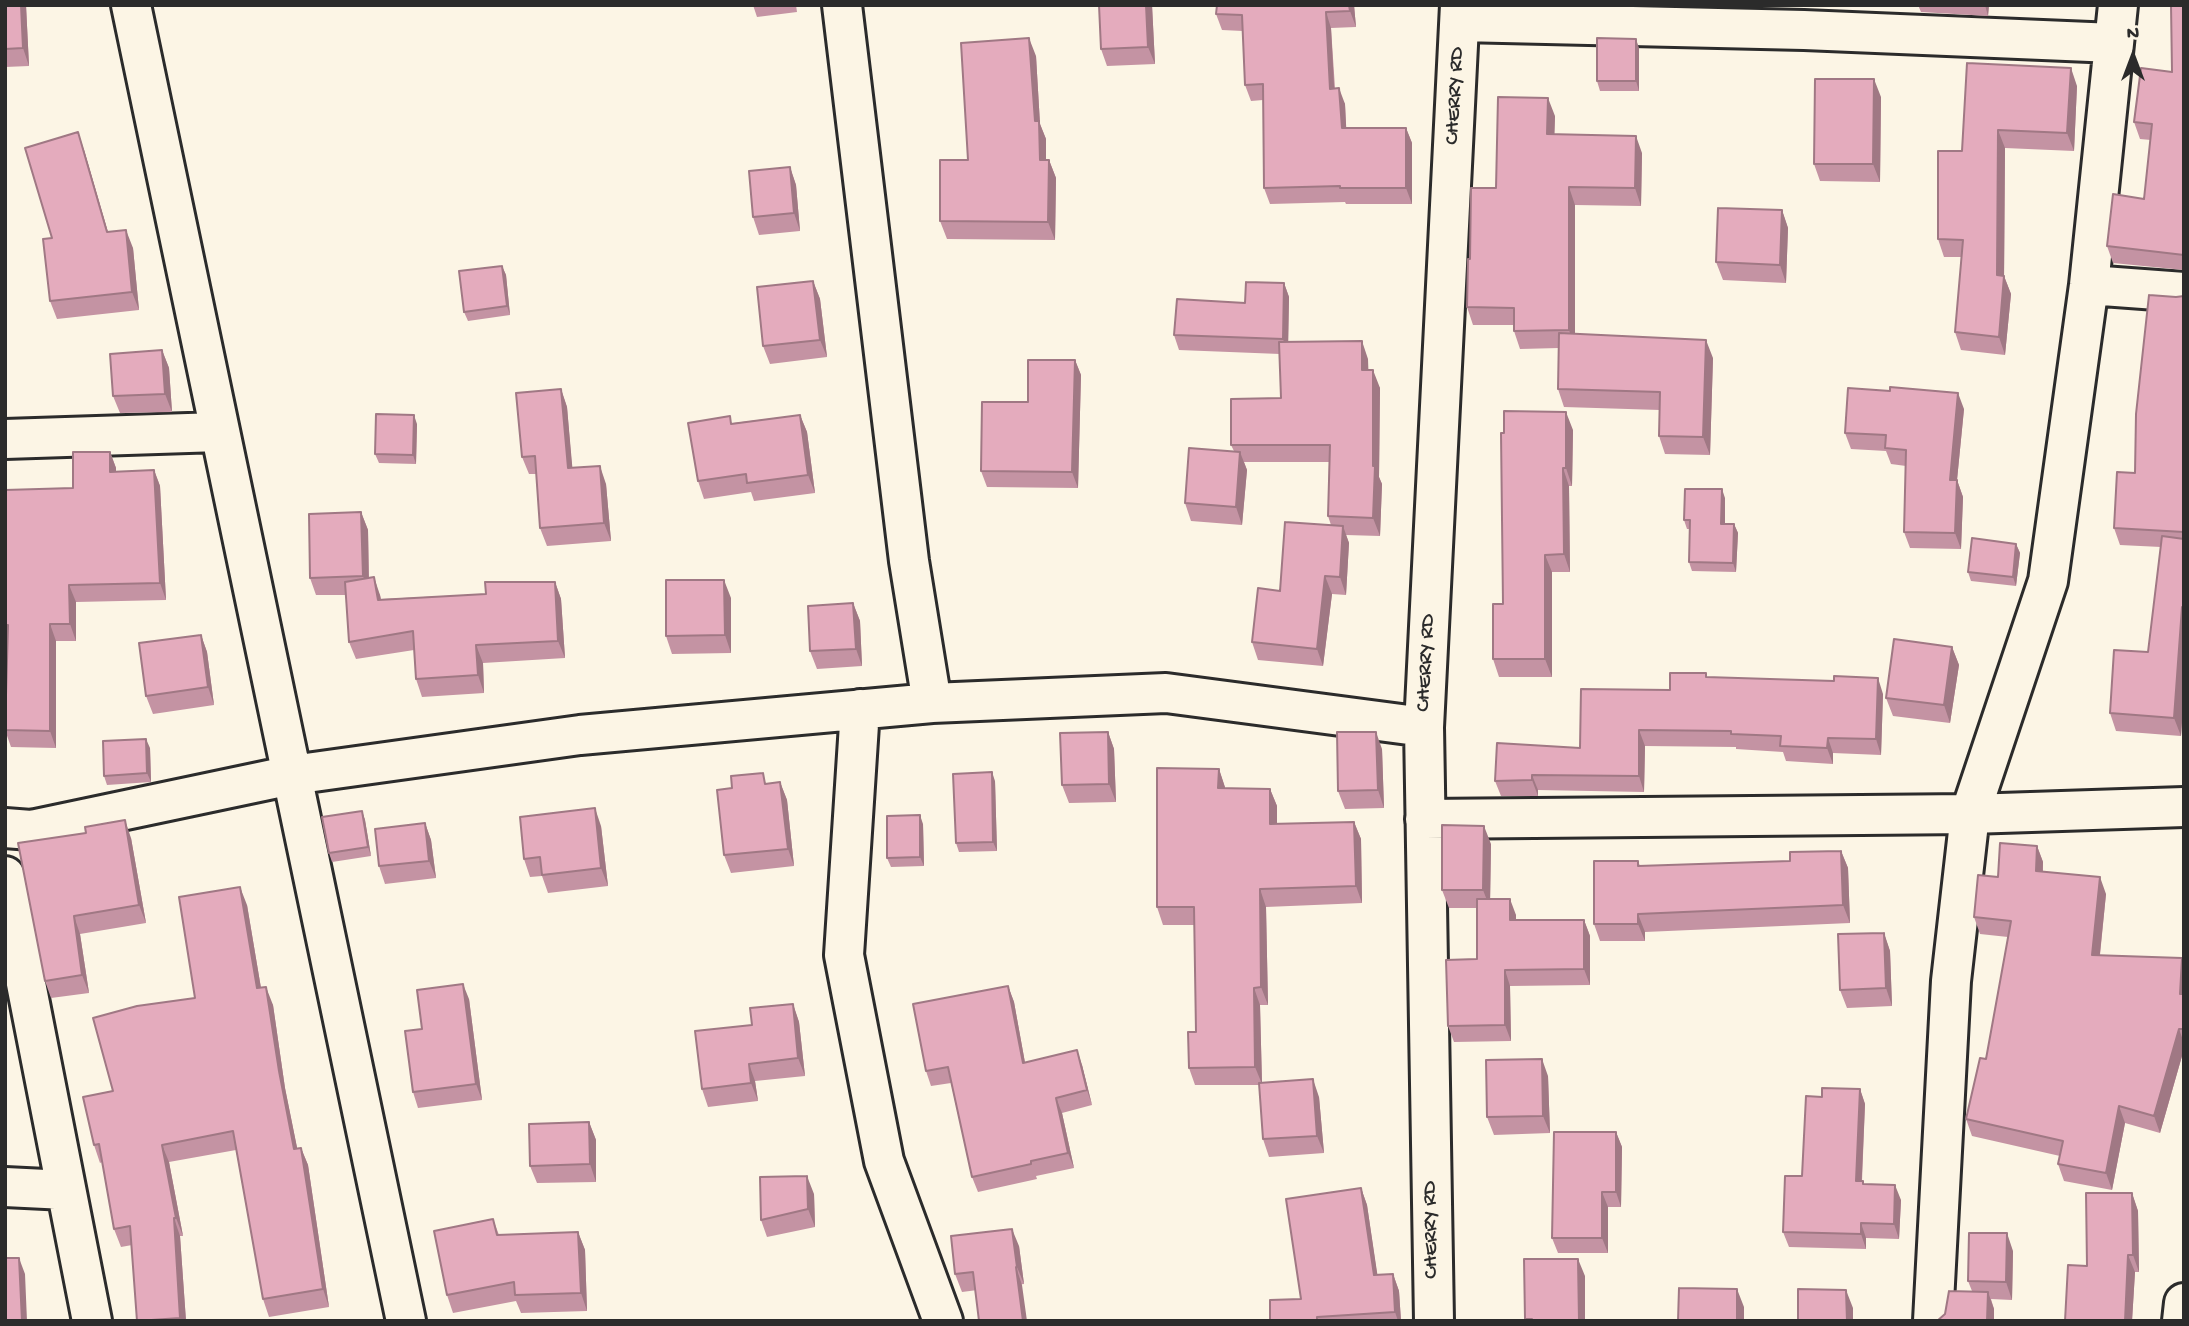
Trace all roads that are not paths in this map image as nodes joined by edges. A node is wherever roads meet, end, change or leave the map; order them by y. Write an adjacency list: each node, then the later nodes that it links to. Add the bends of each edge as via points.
1 (131, 5): 8 (street)
2 (842, 5): 10 (street, via 909,561)
3 (2118, 5): 5 (street)
4 (1460, 13): 5 (street); 12 (street, CHERRY RD)
5 (2113, 43): 6 (street)
6 (2089, 285): 7 (street); 15 (street, via 2048,581)
7 (2184, 292)
8 (219, 432): 9 (street); 13 (street)
9 (5, 439)
10 (932, 703): 11 (street); 12 (street, via 1166,693)
11 (860, 709): 13 (street, via 580,735); 24 (street, via 844,955 884,1161)
12 (1424, 727): 16 (street, CHERRY RD)
13 (292, 775): 17 (street, via 31,830); 23 (street)
14 (2184, 807): 15 (street)
15 (1970, 814): 16 (street); 26 (street, via 1951,981)
16 (1425, 819): 25 (street, CHERRY RD)
17 (5, 828)
18 (5, 876): 20 (street)
19 (5, 1187): 20 (street)
20 (66, 1190): 22 (street)
21 (2184, 1303): 27 (street)
22 (92, 1321)
23 (406, 1321)
24 (943, 1321)
25 (1434, 1321)
26 (1933, 1321)
27 (2182, 1321)

